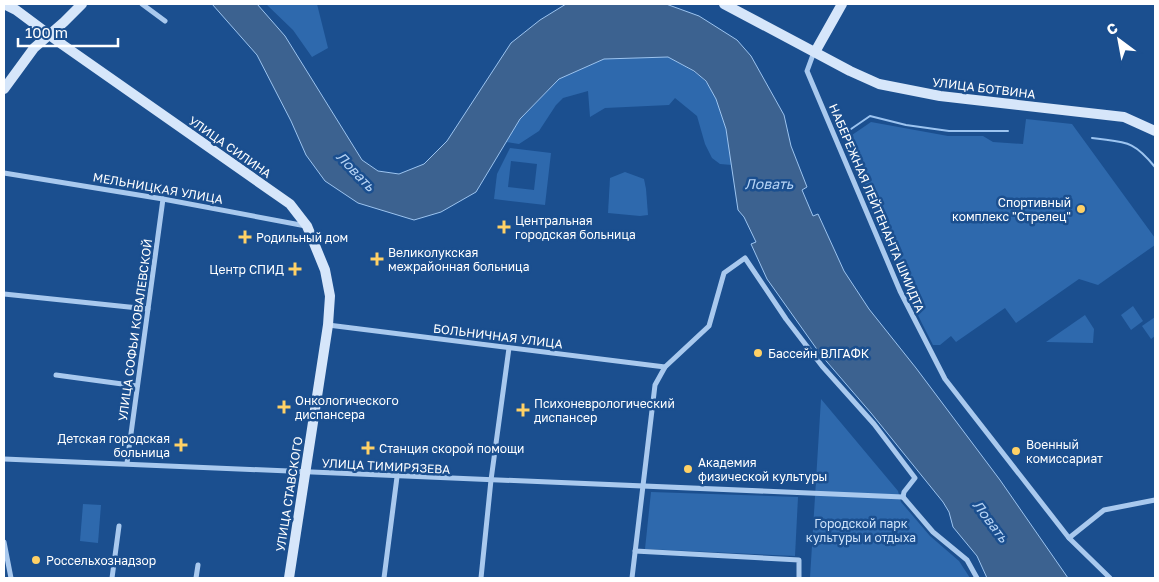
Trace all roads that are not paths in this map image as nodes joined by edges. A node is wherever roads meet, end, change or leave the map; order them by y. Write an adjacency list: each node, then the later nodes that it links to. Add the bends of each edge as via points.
1 (4, 4): 7 (street, УЛИЦА СИЛИНА)
2 (82, 4): 7 (street)
3 (142, 4): 6 (street)
4 (724, 4): 8 (street, УЛИЦА БОТВИНА)
5 (842, 4): 8 (street)
6 (165, 21)
7 (49, 34): 9 (street, via 34,48); 13 (street, УЛИЦА СИЛИНА, via 290,204)
8 (814, 52): 10 (street, УЛИЦА БОТВИНА, via 879,84 940,96 1124,117); 30 (street, НАБЕРЕЖНАЯ ЛЕЙТЕНАНТА ШМИДТА, via 807,71 900,291 945,379)
9 (4, 88)
10 (1155, 131)
11 (4, 173): 12 (street, МЕЛЬНИЦКАЯ УЛИЦА)
12 (163, 199): 13 (street, МЕЛЬНИЦКАЯ УЛИЦА); 15 (street, УЛИЦА СОФЬИ КОВАЛЕВСКОЙ)
13 (307, 226): 16 (street, УЛИЦА СИЛИНА, via 325,270 330,296)
14 (4, 294): 15 (street)
15 (148, 309): 20 (street, УЛИЦА СОФЬИ КОВАЛЕВСКОЙ)
16 (328, 325): 17 (street, БОЛЬНИЧНАЯ УЛИЦА); 23 (street, УЛИЦА СТАВСКОГО)
17 (509, 348): 18 (street, БОЛЬНИЧНАЯ УЛИЦА); 25 (street)
18 (665, 367): 26 (street, via 655,385); 27 (street, via 709,326 724,273 745,258 822,366 874,424 915,478 904,492)
19 (56, 375): 20 (street)
20 (137, 386): 22 (street, УЛИЦА СОФЬИ КОВАЛЕВСКОЙ)
21 (4, 459): 22 (street, УЛИЦА ТИМИРЯЗЕВА)
22 (127, 463): 23 (street, УЛИЦА ТИМИРЯЗЕВА)
23 (305, 472): 24 (street, УЛИЦА ТИМИРЯЗЕВА); 37 (street, УЛИЦА СТАВСКОГО)
24 (397, 477): 25 (street, УЛИЦА ТИМИРЯЗЕВА); 38 (street)
25 (492, 480): 26 (street, УЛИЦА ТИМИРЯЗЕВА); 39 (street)
26 (642, 487): 27 (street, УЛИЦА ТИМИРЯЗЕВА); 32 (street)
27 (904, 497): 42 (street, via 933,532 967,560)
28 (1155, 500): 30 (street, via 1104,510)
29 (119, 526): 35 (street)
30 (1069, 538): 43 (street, НАБЕРЕЖНАЯ ЛЕЙТЕНАНТА ШМИДТА)
31 (4, 542): 34 (street)
32 (635, 551): 40 (street); 41 (street, via 800,560)
33 (198, 565): 36 (street)
34 (11, 578)
35 (112, 578)
36 (196, 578)
37 (289, 578)
38 (384, 578)
39 (481, 578)
40 (632, 578)
41 (799, 578)
42 (977, 578)
43 (1110, 578)

